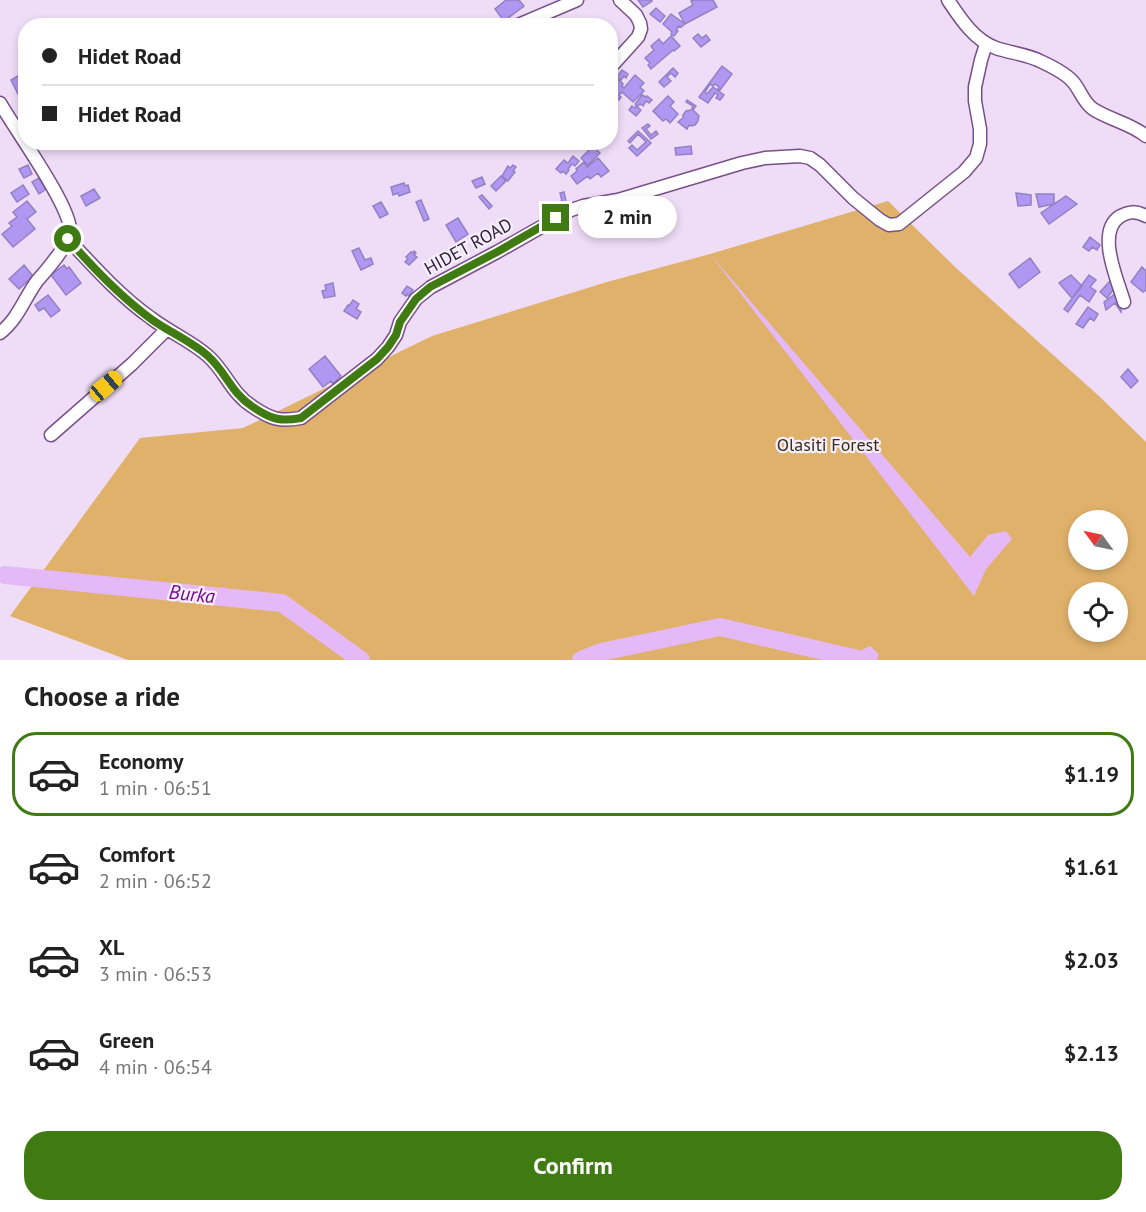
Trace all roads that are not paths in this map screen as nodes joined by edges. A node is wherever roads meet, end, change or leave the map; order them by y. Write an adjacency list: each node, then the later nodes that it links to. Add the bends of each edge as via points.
1 (577, 0): 4 (street)
2 (620, 0): 6 (street, via 636,15 641,29)
3 (948, 0): 5 (street)
4 (535, 18)
5 (986, 44): 9 (street, via 1040,61 1072,81 1091,108); 14 (street, HIDET ROAD, via 975,87 981,144 976,158 964,172 894,225 867,210 820,165 800,156 742,163 618,200 583,206 430,287 416,299 377,359 301,418 274,418 252,407 235,392 212,360)
6 (618, 59)
7 (1, 107): 8 (street)
8 (18, 133)
9 (1146, 136)
10 (29, 150): 12 (street, via 66,214)
11 (1145, 213): 13 (street, via 1125,214 1113,221 1110,231 1112,264)
12 (68, 239): 14 (street, HIDET ROAD, via 129,301); 15 (street)
13 (1124, 302)
14 (167, 329): 16 (street)
15 (0, 333)
16 (51, 435)

